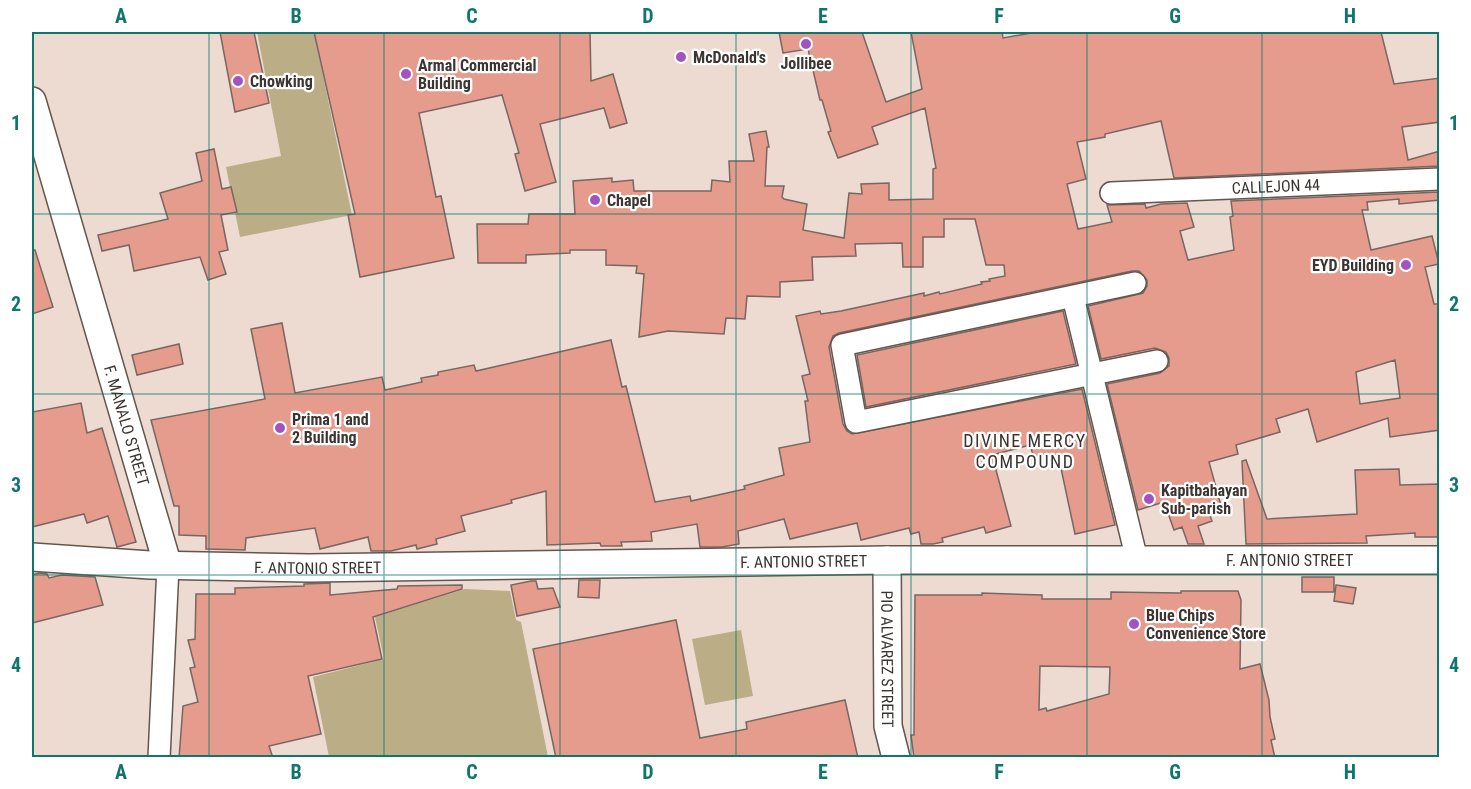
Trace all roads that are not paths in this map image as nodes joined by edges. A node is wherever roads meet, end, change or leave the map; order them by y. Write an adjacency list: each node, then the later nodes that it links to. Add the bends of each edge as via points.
1 (32, 101): 12 (street, F. MANALO STREET)
2 (1440, 179): 3 (street, CALLEJON 44)
3 (1111, 193)
4 (1136, 283): 5 (street)
5 (1072, 297): 7 (street); 7 (street, via 842,345 856,422)
6 (1157, 361): 7 (street)
7 (1092, 375): 10 (street)
8 (32, 557): 12 (street, F. ANTONIO STREET)
9 (887, 560): 10 (street, F. ANTONIO STREET); 12 (street, F. ANTONIO STREET, via 309,568); 14 (street, PIO ALVAREZ STREET, via 888,726)
10 (1137, 560): 11 (street, F. ANTONIO STREET)
11 (1440, 560)
12 (168, 566): 13 (street, F. MANALO STREET)
13 (159, 758)
14 (896, 758)

